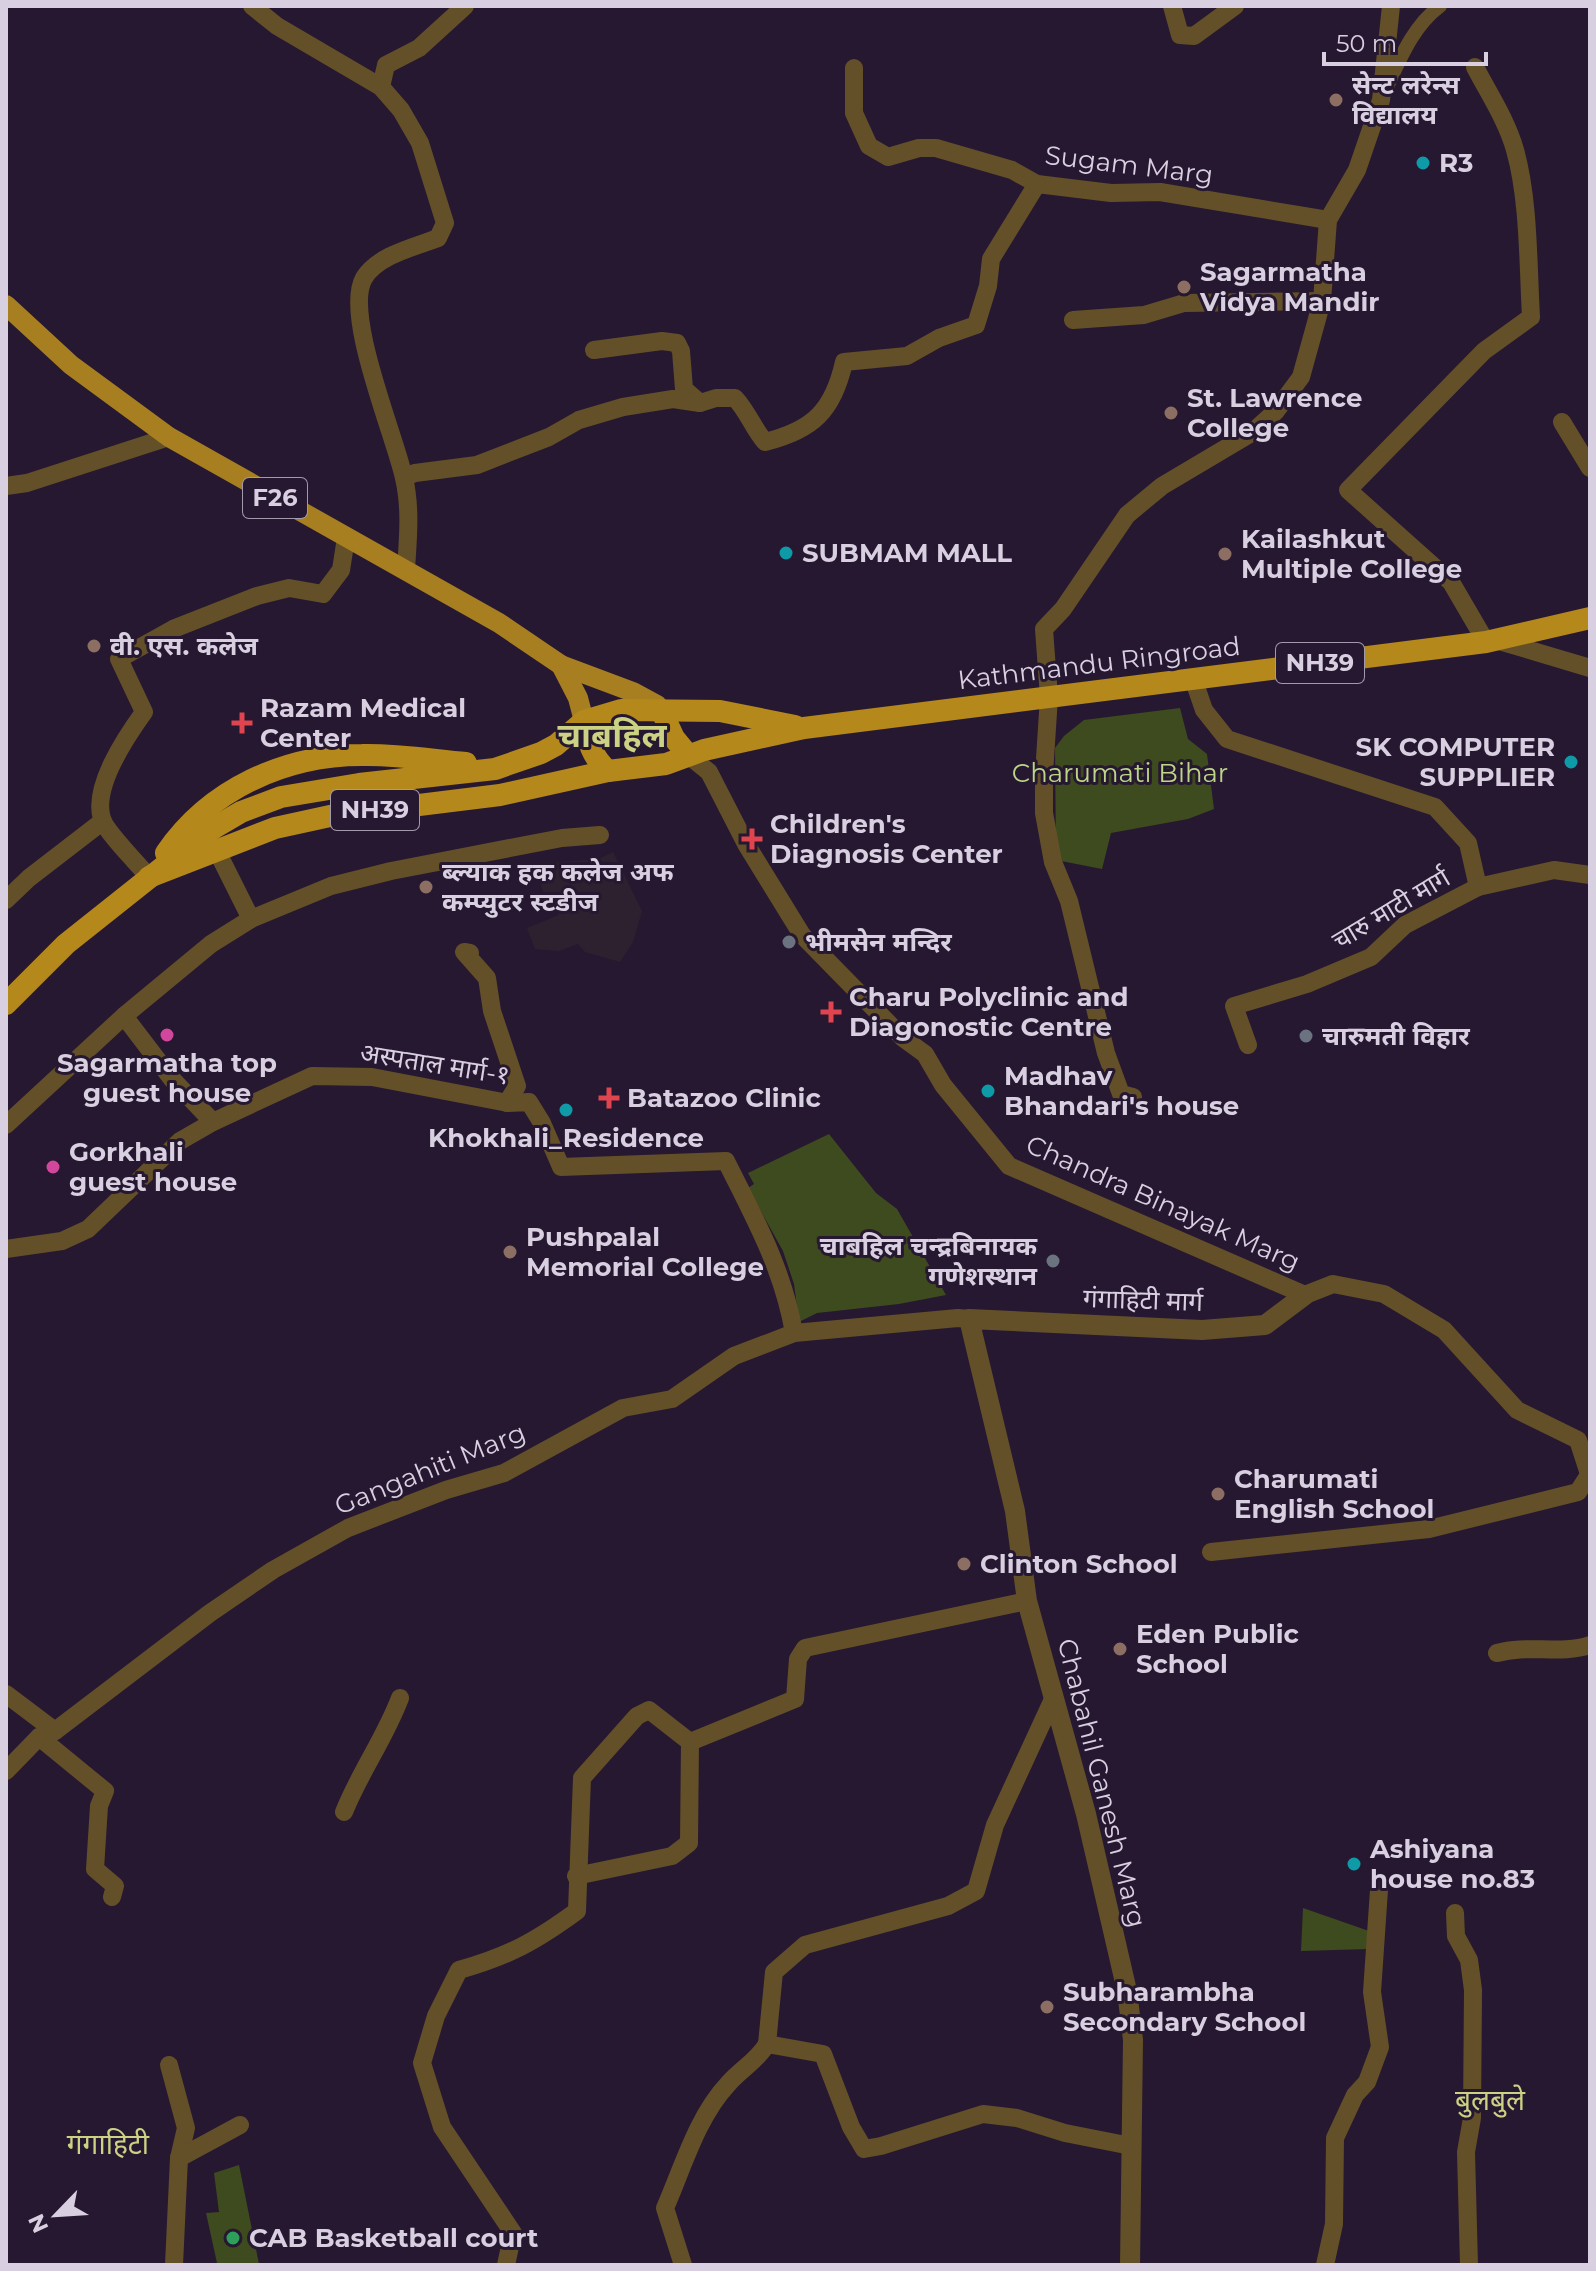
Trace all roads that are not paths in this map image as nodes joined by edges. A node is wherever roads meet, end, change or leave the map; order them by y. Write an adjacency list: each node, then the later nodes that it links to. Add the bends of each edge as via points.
1 (252, 6): 9 (street)
2 (465, 6): 9 (street, via 419,48 386,65)
3 (1172, 6): 4 (street, via 1180,35 1194,36)
4 (1235, 6)
5 (1391, 6): 10 (street)
6 (1440, 6): 10 (street, via 1426,16 1404,51)
7 (1475, 67): 26 (street, via 1516,151 1531,317 1484,351 1348,490 1451,582)
8 (854, 68): 11 (street, Sugam Marg, via 854,113 869,146 888,157 936,148 1012,170)
9 (381, 87): 21 (street, via 420,143 445,223 438,238 374,266 363,279 359,299 371,375)
10 (1381, 100): 12 (street, via 1357,170)
11 (1037, 184): 12 (street, Sugam Marg, via 1111,193 1160,192); 17 (street, via 991,259 976,325 907,356 844,362 839,383 816,422 780,438 765,442 735,398)
12 (1328, 220): 13 (street)
13 (1322, 301): 15 (street, via 1184,303 1144,315); 30 (street, via 1301,377 1276,411 1253,432 1162,486 1127,515 1044,629)
14 (6, 305): 19 (main road, F26, via 71,365)
15 (1073, 320)
16 (594, 350): 17 (street, via 677,343 684,389)
17 (700, 403): 21 (street, via 673,399 623,407 579,420 477,465)
18 (1562, 422): 20 (street)
19 (169, 437): 22 (street); 23 (main road, F26)
20 (1590, 468)
21 (410, 475): 24 (street)
22 (6, 486)
23 (346, 538): 24 (main road, F26); 37 (street, via 341,570 323,594 289,588 257,596 173,629 119,659 144,712 118,750 100,801)
24 (406, 569): 27 (main road, F26)
25 (1590, 618): 26 (highway, Kathmandu Ringroad / NH39)
26 (1491, 641): 28 (street); 29 (highway, Kathmandu Ringroad / NH39)
27 (561, 665): 31 (main road, via 633,692); 32 (main road)
28 (1590, 668)
29 (1193, 678): 30 (highway, Kathmandu Ringroad / NH39); 42 (street, via 1204,710 1227,739 1435,807 1468,843)
30 (1049, 697): 33 (highway, Kathmandu Ringroad / NH39); 49 (street, via 1044,800 1053,862 1069,901 1106,1053 1121,1094)
31 (662, 712): 32 (highway, Kathmandu Ringroad / NH39, via 621,710); 33 (highway, Kathmandu Ringroad / NH39, via 720,711); 34 (highway)
32 (584, 721): 35 (highway, Kathmandu Ringroad / NH39, via 556,745); 36 (highway, via 597,762)
33 (804, 728): 34 (highway, Kathmandu Ringroad / NH39)
34 (688, 755): 36 (highway, Kathmandu Ringroad / NH39, via 666,764); 54 (street, Chandra Binayak Marg, via 709,772 802,935 925,1054 943,1085 1009,1166)
35 (495, 769): 39 (highway, Kathmandu Ringroad / NH39, via 281,797 241,812); 41 (highway, via 361,754 261,774 213,801 175,838)
36 (608, 771): 39 (highway, Kathmandu Ringroad / NH39, via 500,795 330,816)
37 (103, 821): 41 (street); 43 (street)
38 (600, 835): 44 (street, via 391,871 331,886)
39 (211, 841): 41 (highway, Kathmandu Ringroad / NH39); 44 (street)
40 (1590, 875): 42 (street, via 1554,870)
41 (149, 877): 46 (highway, Kathmandu Ringroad / NH39, via 66,944)
42 (1478, 887): 48 (street, चारु माटी मार्ग, via 1405,925 1371,957 1263,1000 1234,1006)
43 (6, 900)
44 (251, 919): 47 (street, via 211,944)
45 (470, 953): 50 (street, via 464,952 487,978 492,1011 513,1066 517,1086)
46 (6, 1004)
47 (124, 1016): 51 (street); 52 (street)
48 (1248, 1045)
49 (1133, 1097)
50 (507, 1103): 51 (street, अस्पताल मार्ग-१, via 372,1077 312,1076); 56 (street, अस्पताल मार्ग-१, via 529,1102 561,1167 726,1161 772,1253)
51 (213, 1122): 53 (street, अस्पताल मार्ग-१, via 180,1141 88,1229 62,1241)
52 (6, 1125)
53 (6, 1249)
54 (1305, 1295): 55 (street, गंगाहिटी मार्ग, via 1265,1325 1233,1328); 57 (street, Chandra Binayak Marg, via 1333,1284 1384,1294 1444,1330 1517,1410)
55 (969, 1319): 56 (street, Gangahiti Marg); 60 (street, Chabahil Ganesh Marg, via 1015,1511)
56 (794, 1333): 66 (street, Gangahiti Marg, via 734,1356 672,1399 623,1408 504,1473 348,1528 223,1604)
57 (1584, 1439): 58 (street)
58 (1590, 1476): 59 (street, via 1578,1492 1429,1529)
59 (1211, 1552)
60 (1027, 1601): 64 (street, Chabahil Ganesh Marg); 67 (street, via 805,1648 798,1659 795,1699)
61 (1590, 1645): 62 (street)
62 (1497, 1653)
63 (6, 1694): 66 (street)
64 (1054, 1697): 74 (street, via 995,1825 976,1891 948,1906 805,1945 774,1972); 77 (street, Chabahil Ganesh Marg, via 1127,1991 1133,2040)
65 (400, 1698): 69 (street)
66 (47, 1734): 68 (street, Gangahiti Marg); 72 (street, via 105,1791 99,1806 95,1869 115,1886)
67 (690, 1742): 70 (street, via 689,1843 672,1856); 70 (street, via 649,1710 637,1716 582,1778)
68 (6, 1771)
69 (344, 1812)
70 (576, 1876): 80 (street, via 577,1911 537,1940 497,1960 459,1970 436,2016 422,2063 442,2127 513,2233)
71 (1379, 1890): 83 (street, via 1372,1992 1380,2047 1335,2138 1334,2224)
72 (112, 1897)
73 (1455, 1913): 84 (street, via 1456,1936 1469,1960 1473,1990 1472,2118 1466,2152)
74 (767, 2044): 77 (street, via 823,2054 864,2149 983,2114); 81 (street, via 727,2084 704,2119 665,2208)
75 (169, 2065): 78 (street, via 186,2128)
76 (240, 2125): 78 (street)
77 (1131, 2146): 82 (street, Chabahil Ganesh Marg)
78 (179, 2158): 79 (street)
79 (174, 2265)
80 (506, 2265)
81 (683, 2265)
82 (1130, 2265)
83 (1325, 2265)
84 (1469, 2265)

